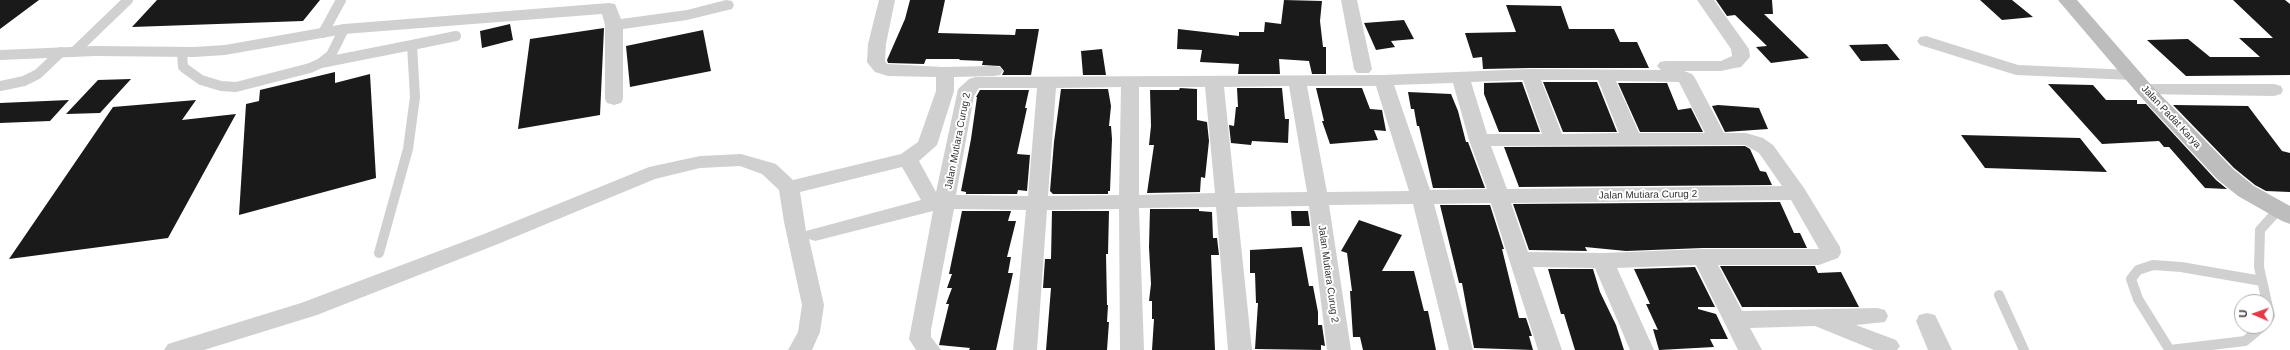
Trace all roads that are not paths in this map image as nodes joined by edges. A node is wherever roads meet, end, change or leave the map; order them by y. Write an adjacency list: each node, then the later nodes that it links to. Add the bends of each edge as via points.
1 (128, 0): 15 (lane)
2 (341, 0): 11 (lane)
3 (887, 0): 20 (street, via 877,44 876,62 881,68 892,72)
4 (1349, 0): 19 (street)
5 (1705, 0): 19 (street, via 1740,49 1741,57 1735,63 1721,66)
6 (2067, 0): 28 (street, Jalan Padat Karya)
7 (612, 4): 9 (street); 10 (street)
8 (726, 5): 9 (street, via 687,15)
9 (614, 25): 32 (street)
10 (344, 29): 11 (street); 18 (lane, via 331,55)
11 (323, 33): 16 (street, via 225,50)
12 (456, 36): 14 (lane)
13 (1926, 41): 28 (street, via 2016,70)
14 (412, 45): 18 (lane); 49 (lane, via 415,97 408,149)
15 (68, 52): 16 (street); 17 (street); 30 (lane, via 38,74 24,81)
16 (182, 52): 18 (lane, via 183,67 201,80 221,86 236,87)
17 (0, 55)
18 (321, 63)
19 (1363, 69): 20 (street)
20 (943, 72): 37 (street, via 945,91 927,145)
21 (1530, 74): 22 (street, Jalan Mutiara Curug 2); 23 (street, Jalan Mutiara Curug 2); 35 (street)
22 (1605, 75): 33 (street); 34 (street, Jalan Mutiara Curug 2, via 1684,77)
23 (1460, 77): 26 (street, Jalan Mutiara Curug 2); 36 (street)
24 (1214, 80): 25 (street, Jalan Mutiara Curug 2); 27 (street, Jalan Mutiara Curug 2); 43 (street)
25 (1297, 80): 26 (street, Jalan Mutiara Curug 2); 41 (street, Jalan Mutiara Curug 2)
26 (1383, 80): 42 (street)
27 (1130, 82): 29 (street, Jalan Mutiara Curug 2); 44 (street)
28 (2139, 83): 31 (street); 47 (street, Jalan Padat Karya, via 2225,174 2246,191)
29 (1047, 84): 45 (street, Jalan Mutiara Curug 2, via 974,83 970,86 965,96); 46 (street)
30 (0, 86)
31 (2274, 90)
32 (614, 99)
33 (1631, 138): 34 (street); 35 (street)
34 (1717, 138): 39 (street, via 1746,138 1756,142 1766,149)
35 (1554, 139): 36 (street)
36 (1479, 140): 40 (street)
37 (908, 159): 38 (street); 45 (street)
38 (789, 188): 62 (street, via 769,169 741,160 700,162 649,174 491,239 309,309); 63 (street, via 813,305 809,332)
39 (1797, 193): 40 (street, Jalan Mutiara Curug 2); 50 (street, via 1829,247 1828,255)
40 (1499, 196): 42 (street, Jalan Mutiara Curug 2); 51 (street)
41 (1318, 198): 42 (street, Jalan Mutiara Curug 2); 43 (street, Jalan Mutiara Curug 2); 68 (street, Jalan Mutiara Curug 2)
42 (1422, 198): 69 (street)
43 (1224, 200): 44 (street, Jalan Mutiara Curug 2); 67 (street)
44 (1129, 201): 46 (street, Jalan Mutiara Curug 2); 66 (street)
45 (940, 203): 46 (street, Jalan Mutiara Curug 2); 48 (street, Jalan Mutiara Curug 2); 64 (street, Jalan Mutiara Curug 2, via 920,330 920,339)
46 (1037, 203): 65 (street)
47 (2284, 213): 53 (lane, via 2260,230 2259,267)
48 (815, 234)
49 (379, 253)
50 (1703, 257): 52 (street); 58 (street)
51 (1519, 260): 52 (street); 70 (street)
52 (1603, 261): 71 (street)
53 (2262, 281): 54 (lane); 75 (lane, via 2181,267 2153,265 2138,270 2131,279 2138,299)
54 (2265, 294)
55 (1999, 295): 74 (lane)
56 (1877, 316): 57 (street)
57 (1817, 319): 58 (street); 61 (street)
58 (1735, 320): 72 (street)
59 (1927, 321): 73 (street)
60 (2253, 334): 75 (lane, via 2245,341)
61 (1888, 346)
62 (176, 350)
63 (800, 350)
64 (929, 350)
65 (1025, 350)
66 (1132, 350)
67 (1240, 350)
68 (1339, 350)
69 (1461, 350)
70 (1550, 350)
71 (1642, 350)
72 (1750, 350)
73 (1940, 350)
74 (2024, 350)
75 (2170, 350)

